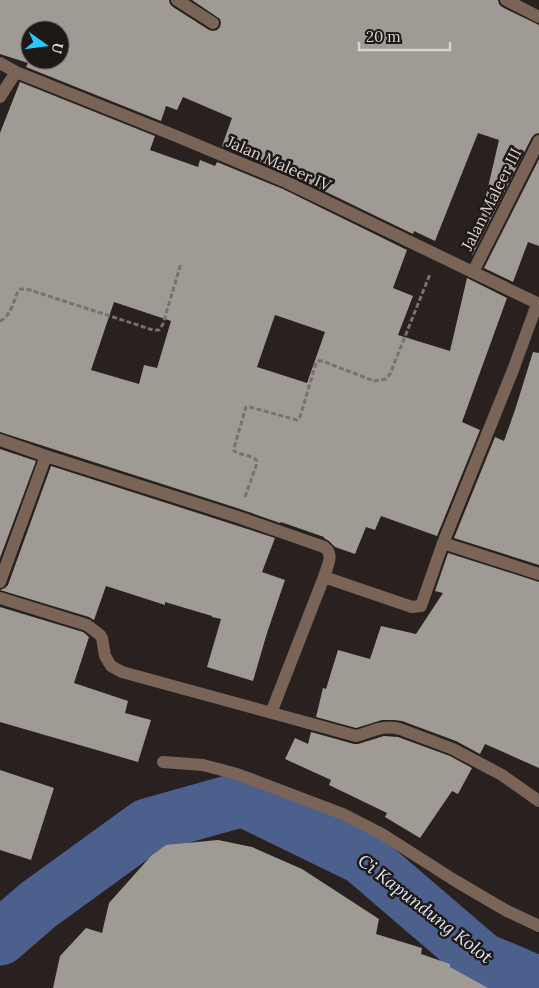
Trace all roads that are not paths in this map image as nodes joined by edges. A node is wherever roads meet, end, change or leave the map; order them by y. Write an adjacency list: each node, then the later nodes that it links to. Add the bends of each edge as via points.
1 (177, 0): 4 (street)
2 (506, 0): 3 (street)
3 (539, 17)
4 (213, 23)
5 (0, 63): 6 (street, Jalan Maleer IV)
6 (16, 72): 7 (street); 9 (street, Jalan Maleer IV, via 286,182)
7 (0, 97)
8 (539, 141): 9 (street, Jalan Maleer III)
9 (473, 272): 10 (street, Jalan Maleer IV)
10 (538, 304): 13 (street)
11 (0, 440): 12 (street)
12 (46, 456): 15 (street, via 324,546 331,556); 16 (street)
13 (443, 543): 14 (street); 15 (street, via 421,606 417,608)
14 (539, 574)
15 (324, 577): 18 (street)
16 (0, 582)
17 (0, 598): 18 (street, via 87,625 100,634 111,666 122,672)
18 (270, 713): 20 (street, via 356,736 383,727 400,729 453,749 502,775)
19 (163, 762): 21 (street, via 203,765 237,774 343,814 382,834 507,911)
20 (539, 802)
21 (539, 926)

